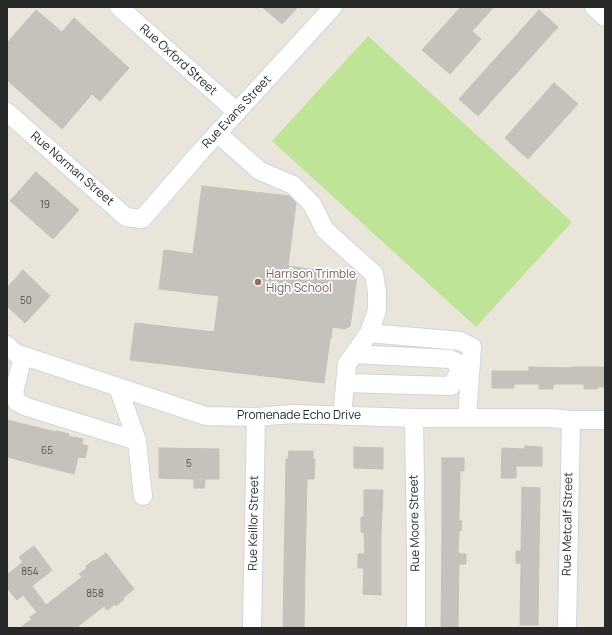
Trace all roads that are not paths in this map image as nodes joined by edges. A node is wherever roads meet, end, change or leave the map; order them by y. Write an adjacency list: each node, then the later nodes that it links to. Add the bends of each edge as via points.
1 (120, 7): 6 (street, Rue Oxford Street)
2 (333, 7): 6 (street, Rue Evans Street)
3 (594, 7): 4 (street)
4 (605, 17)
5 (7, 112): 8 (street, Rue Norman Street, via 126,217)
6 (237, 112): 7 (street, Rue Evans Street)
7 (218, 133): 8 (street, Rue Evans Street); 9 (street, via 260,172 293,185 312,204 325,230 374,274 376,310)
8 (142, 219)
9 (369, 334): 11 (street); 18 (street, via 460,341 472,347)
10 (7, 345): 12 (street, Promenade Echo Drive, via 14,353)
11 (354, 354): 13 (street, via 347,364); 13 (street, via 450,359 458,363 458,374 450,386)
12 (23, 356): 14 (street, Promenade Echo Drive); 21 (street, via 14,392 18,402)
13 (345, 384): 15 (street)
14 (118, 387): 16 (street, Promenade Echo Drive, via 206,416); 21 (street)
15 (342, 416): 16 (street, Promenade Echo Drive, via 292,414); 17 (street, Promenade Echo Drive)
16 (256, 417): 23 (street, Rue Keillor Street)
17 (414, 418): 18 (street, Promenade Echo Drive); 24 (street, Rue Moore Street)
18 (467, 418): 19 (street, Promenade Echo Drive)
19 (571, 420): 20 (street, Promenade Echo Drive); 25 (street, Rue Metcalf Street)
20 (605, 420)
21 (137, 441): 22 (street)
22 (143, 496)
23 (248, 622)
24 (416, 628)
25 (567, 628)

